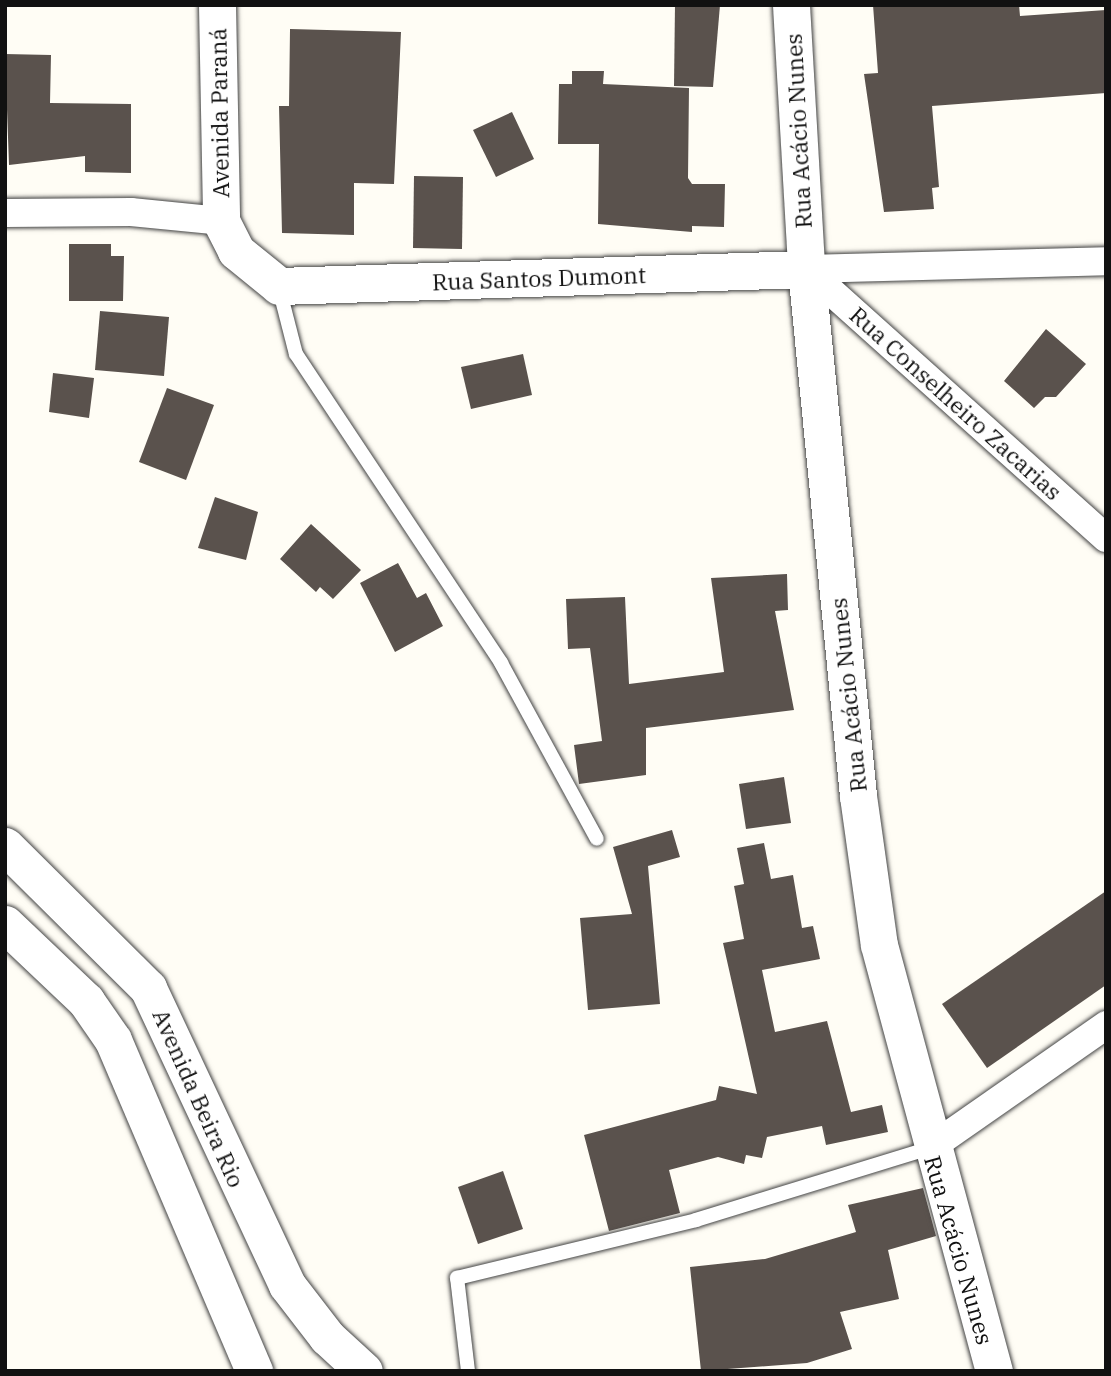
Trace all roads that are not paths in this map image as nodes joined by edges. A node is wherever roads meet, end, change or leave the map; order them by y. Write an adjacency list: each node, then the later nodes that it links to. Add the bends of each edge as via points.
1 (218, 5): 4 (street, Avenida Paraná)
2 (791, 5): 6 (street, Rua Acácio Nunes)
3 (5, 212): 4 (street, via 131,212)
4 (221, 221): 7 (street, via 236,251)
5 (1106, 261): 6 (street, Rua Santos Dumont)
6 (806, 269): 7 (street, Rua Santos Dumont); 8 (street, Rua Conselheiro Zacarias); 13 (street, Rua Acácio Nunes, via 858,796 880,945)
7 (279, 286): 9 (lane, via 296,354 501,663)
8 (1106, 538)
9 (597, 839)
10 (5, 846): 15 (street, Avenida Beira Rio, via 148,988 287,1285 327,1337)
11 (5, 924): 14 (street, via 86,1001 113,1040)
12 (1106, 1025): 13 (street)
13 (930, 1147): 16 (lane, via 696,1220 457,1278); 17 (street, Rua Acácio Nunes)
14 (254, 1371)
15 (364, 1371)
16 (468, 1371)
17 (994, 1371)

